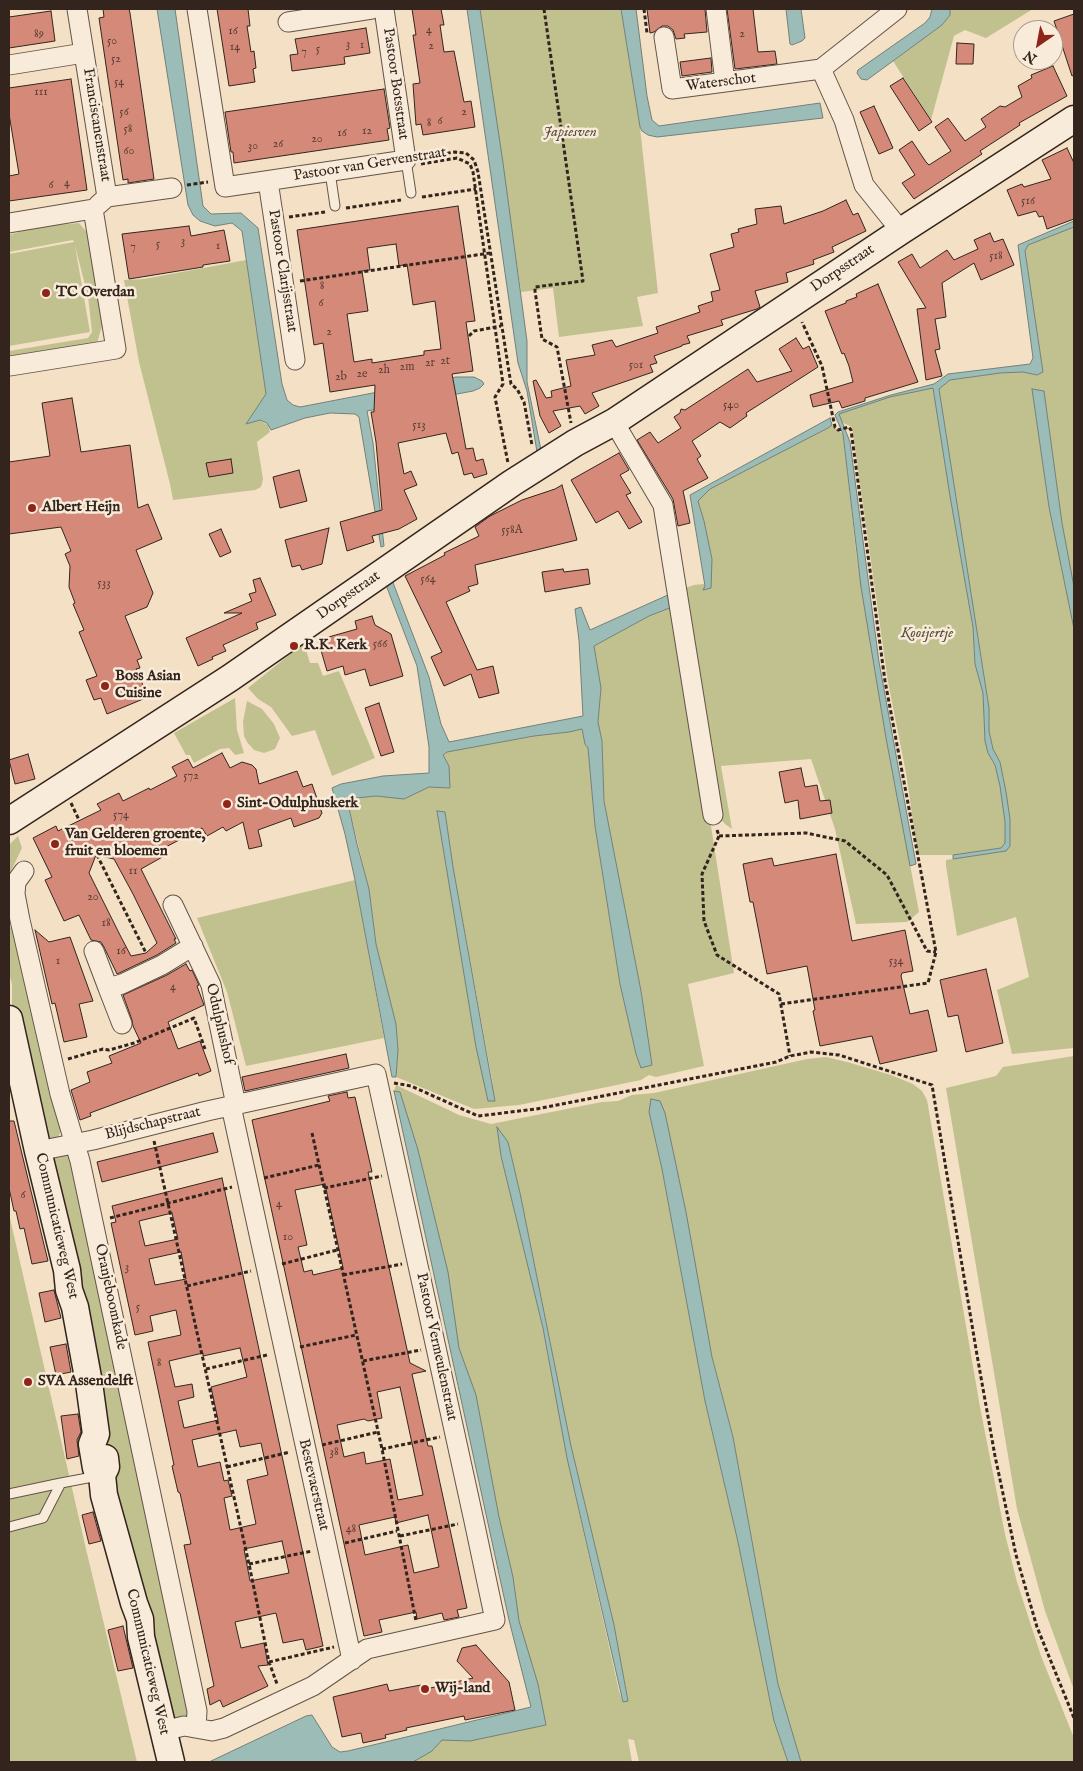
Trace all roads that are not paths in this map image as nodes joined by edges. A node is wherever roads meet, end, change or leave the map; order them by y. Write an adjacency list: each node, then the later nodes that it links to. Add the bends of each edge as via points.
1 (77, 9): 10 (street, Franciscanenstraat)
2 (197, 9): 17 (street, Pastoor van Gervenstraat, via 216,179 225,187)
3 (372, 9): 8 (street, Pastoor Botsstraat)
4 (384, 9): 15 (street, Pastoor Botsstraat)
5 (716, 9): 13 (street)
6 (897, 9): 7 (street)
7 (879, 15): 12 (street)
8 (288, 22)
9 (664, 37): 13 (street, Waterschot, via 672,89)
10 (84, 53): 11 (street, Franciscanenstraat); 20 (street, Franciscanenstraat)
11 (9, 66)
12 (821, 69): 13 (street, Waterschot); 23 (street, via 844,120 864,185)
13 (725, 82)
14 (1074, 119): 23 (street, Dorpsstraat)
15 (406, 163): 16 (street, Pastoor van Gervenstraat); 19 (lane)
16 (330, 172): 17 (street, Pastoor van Gervenstraat); 21 (lane)
17 (268, 181): 24 (street, Pastoor Clarijsstraat)
18 (179, 187): 20 (street)
19 (413, 197)
20 (100, 203): 22 (street); 25 (street, Franciscanenstraat, via 116,349)
21 (336, 209)
22 (9, 223)
23 (900, 231): 26 (street, Dorpsstraat)
24 (295, 360)
25 (10, 366)
26 (614, 422): 27 (street, via 663,505); 28 (street, Dorpsstraat, via 512,483 230,678)
27 (712, 815)
28 (9, 821)
29 (24, 871): 37 (street, Oranjeboomkade, via 16,882 15,894 60,1094)
30 (173, 905): 31 (street, Odulphushof)
31 (193, 946): 33 (street, via 175,958); 36 (street, Odulphushof, via 212,985)
32 (94, 951): 33 (street)
33 (108, 988): 35 (street)
34 (9, 1019): 38 (street, Communicatieweg West)
35 (122, 1024)
36 (234, 1106): 37 (street, Blijdschapstraat); 43 (street, Bestevaerstraat, via 247,1183); 43 (street, Pastoor Vermeulenstraat, via 376,1074 496,1620 367,1649)
37 (75, 1143): 38 (street, Blijdschapstraat); 44 (street, Oranjeboomkade, via 197,1711)
38 (38, 1151): 39 (street, Communicatieweg West, via 75,1307 96,1434 102,1443 106,1466)
39 (102, 1475): 40 (lane); 45 (street, Communicatieweg West, via 104,1495 140,1620)
40 (61, 1482): 41 (lane); 42 (lane, via 43,1518)
41 (9, 1494)
42 (9, 1527)
43 (352, 1660): 44 (street, via 313,1686 224,1728 212,1731)
44 (196, 1728): 45 (street, via 184,1726)
45 (163, 1732): 46 (street, Communicatieweg West)
46 (171, 1762)

